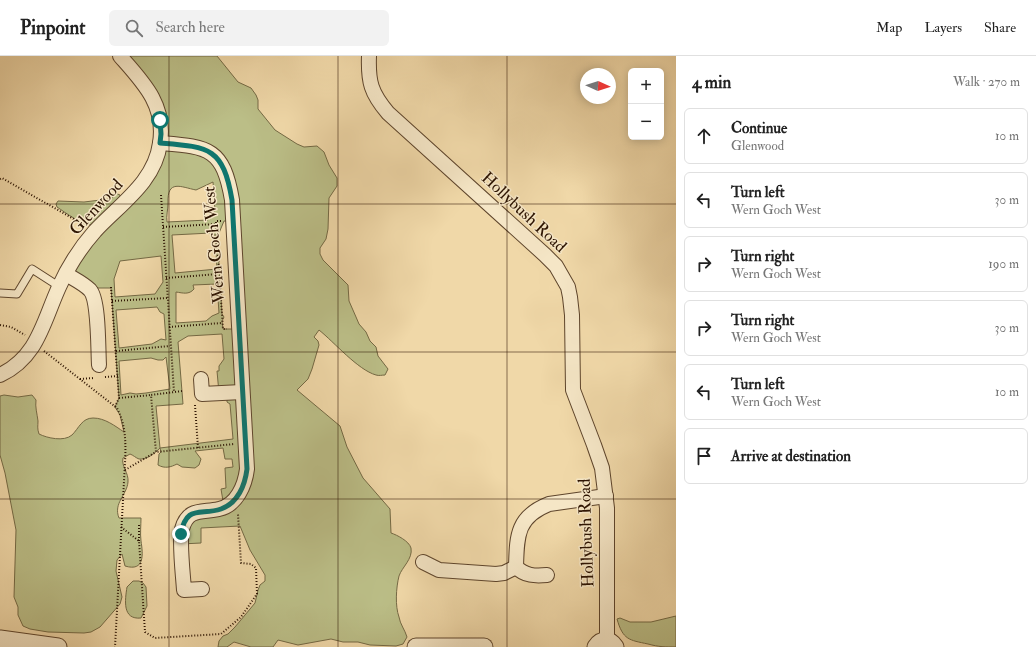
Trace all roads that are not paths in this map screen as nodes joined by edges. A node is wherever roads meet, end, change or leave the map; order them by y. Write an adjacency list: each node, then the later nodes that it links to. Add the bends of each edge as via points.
1 (120, 56): 3 (street, Glenwood, via 142,80 154,99 160,120)
2 (370, 56): 11 (street, Hollybush Road, via 369,82 373,93 388,113 534,243 563,277 570,297 573,390 602,468)
3 (160, 143): 4 (street, Glenwood, via 158,156 147,178 95,231); 10 (street, Wern Goch West, via 192,146 211,152 222,165 230,187)
4 (66, 274): 5 (street, Glenwood); 7 (street, via 93,295)
5 (60, 287): 6 (lane, via 32,269 16,294); 8 (street, Glenwood, via 32,349)
6 (0, 293)
7 (99, 365)
8 (0, 376)
9 (201, 379): 10 (street, via 202,394)
10 (242, 392): 15 (street, Wern Goch West, via 247,469 240,492 221,509 195,512 189,516 182,528 184,590)
11 (606, 496): 13 (street, via 549,504 533,512 523,522 517,537); 17 (street, Hollybush Road)
12 (423, 562): 13 (street, via 439,570 496,574)
13 (516, 567): 14 (street, via 528,575)
14 (547, 575)
15 (202, 589)
16 (0, 639): 18 (street)
17 (606, 645)
18 (58, 647)
19 (416, 647): 20 (street)
20 (484, 647)

